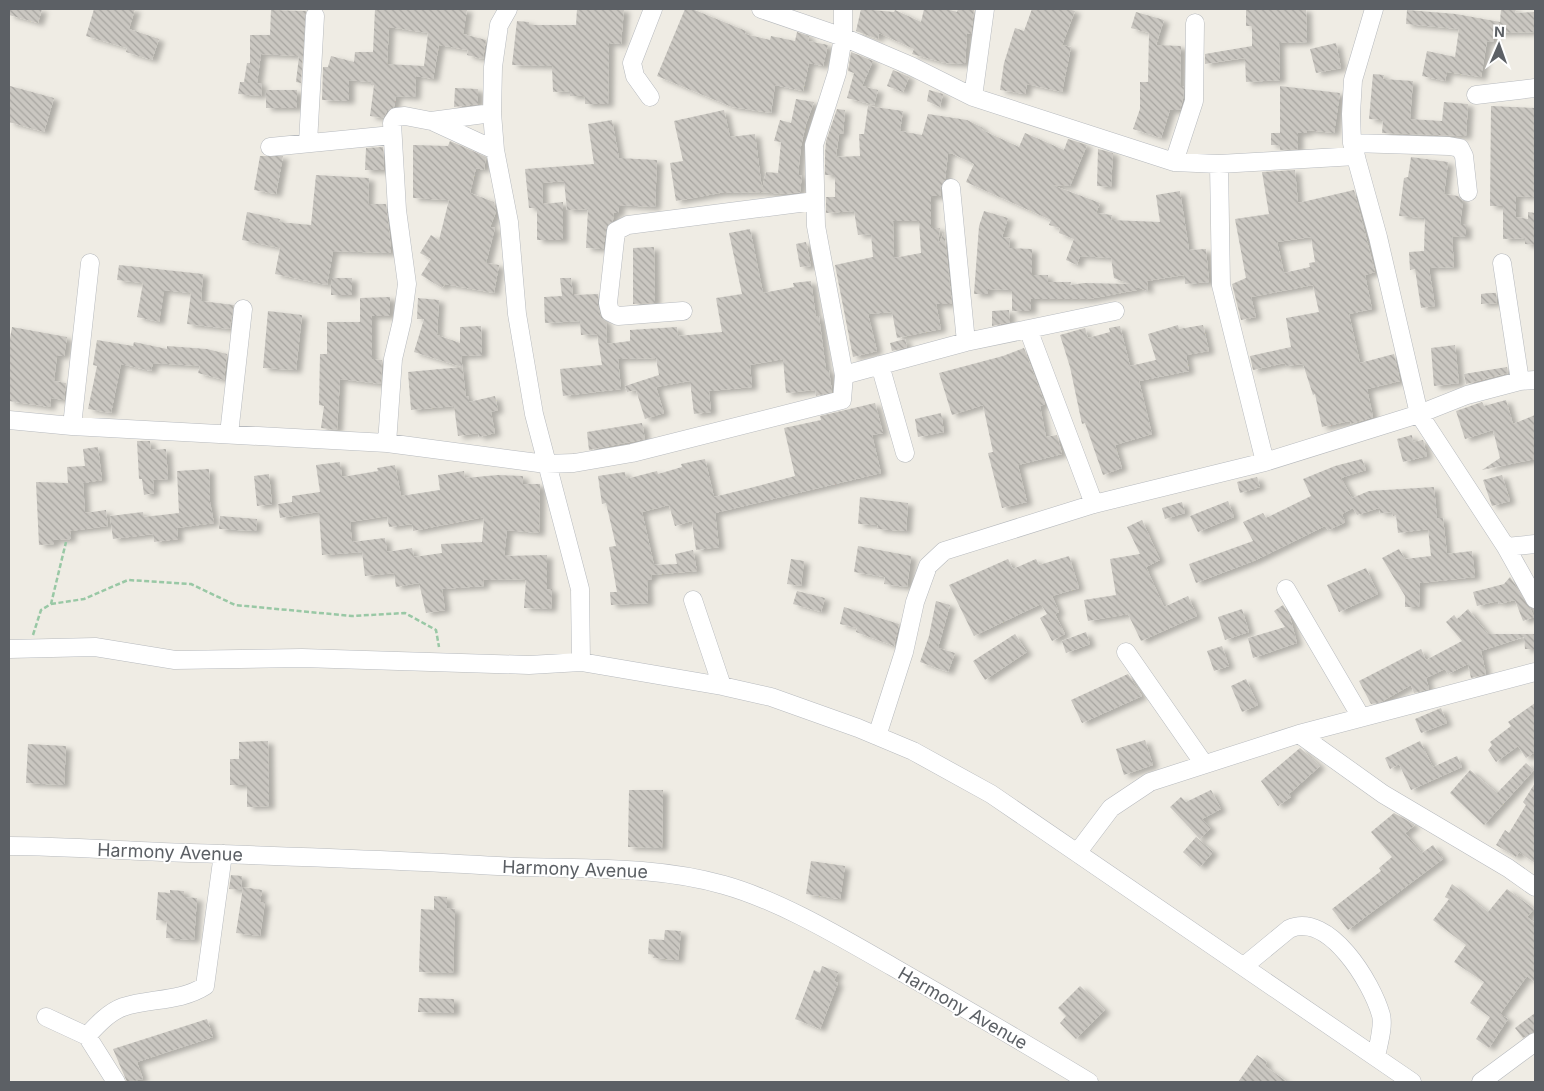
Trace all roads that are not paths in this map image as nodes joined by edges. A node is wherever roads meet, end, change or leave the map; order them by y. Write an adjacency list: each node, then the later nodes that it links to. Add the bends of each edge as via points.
1 (508, 9): 14 (street, via 499,25 493,67)
2 (653, 9): 12 (street, via 632,63 635,76)
3 (761, 9): 9 (street)
4 (843, 9): 9 (street)
5 (984, 9): 13 (street)
6 (1374, 9): 20 (street, via 1353,80)
7 (315, 16): 17 (street)
8 (1195, 23): 21 (street, via 1194,101)
9 (843, 37): 13 (street); 25 (street, via 837,73 814,145)
10 (1535, 88): 11 (street)
11 (1476, 95)
12 (650, 97)
13 (973, 97): 21 (street)
14 (492, 113): 15 (street); 19 (street)
15 (431, 121): 16 (street, via 405,116 396,118 392,123); 19 (street)
16 (392, 135): 17 (street); 40 (street, via 397,210 407,284 393,359)
17 (308, 144): 18 (street)
18 (270, 147)
19 (495, 150): 43 (street, via 509,222 517,314)
20 (1354, 150): 22 (street); 24 (street, via 1460,148 1464,156); 36 (street, via 1378,237)
21 (1174, 162): 22 (street)
22 (1220, 164): 42 (street, via 1221,285)
23 (951, 188): 32 (street)
24 (1468, 192)
25 (814, 201): 29 (street, via 628,225 616,231 608,303 610,312 618,316); 34 (street)
26 (90, 263): 38 (street)
27 (1502, 264): 35 (street)
28 (243, 309): 39 (street)
29 (683, 311)
30 (1116, 311): 31 (street)
31 (1028, 329): 32 (street); 44 (street)
32 (966, 342): 33 (street)
33 (880, 366): 34 (street); 41 (street)
34 (844, 375): 43 (street, via 842,400 632,453 574,463)
35 (1528, 380): 36 (street, via 1467,395)
36 (1419, 414): 42 (street); 46 (street)
37 (9, 420): 38 (street)
38 (72, 426): 39 (street)
39 (229, 434): 40 (street)
40 (387, 442): 43 (street)
41 (904, 453)
42 (1265, 462): 44 (street)
43 (546, 464): 52 (street, via 580,589)
44 (1094, 504): 57 (street, via 944,551 928,566)
45 (1535, 544): 46 (street)
46 (1506, 548): 48 (street)
47 (1286, 588): 55 (street)
48 (1535, 599)
49 (693, 600): 54 (street)
50 (9, 649): 52 (street, via 95,647 175,660 302,658 529,665)
51 (1126, 652): 58 (street)
52 (581, 662): 54 (street)
53 (1535, 672): 55 (street)
54 (722, 686): 57 (street, via 770,697)
55 (1361, 717): 56 (street)
56 (1299, 734): 58 (street); 62 (street, via 1383,794)
57 (877, 736): 60 (street, via 913,751 992,794)
58 (1204, 764): 60 (street, via 1150,782 1112,808)
59 (9, 846): 61 (street, Harmony Avenue)
60 (1077, 853): 63 (street)
61 (224, 854): 65 (street, via 205,986 172,998 122,1007 101,1021); 69 (street, Harmony Avenue, via 634,870 684,875 727,886 801,916)
62 (1535, 887)
63 (1244, 966): 67 (street); 67 (street, via 1289,929 1298,925 1318,928 1346,951 1364,978 1381,1016)
64 (46, 1017): 65 (street)
65 (87, 1036): 68 (street)
66 (1535, 1042): 71 (street)
67 (1376, 1057): 70 (street)
68 (116, 1082)
69 (1089, 1082)
70 (1412, 1082)
71 (1481, 1082)

